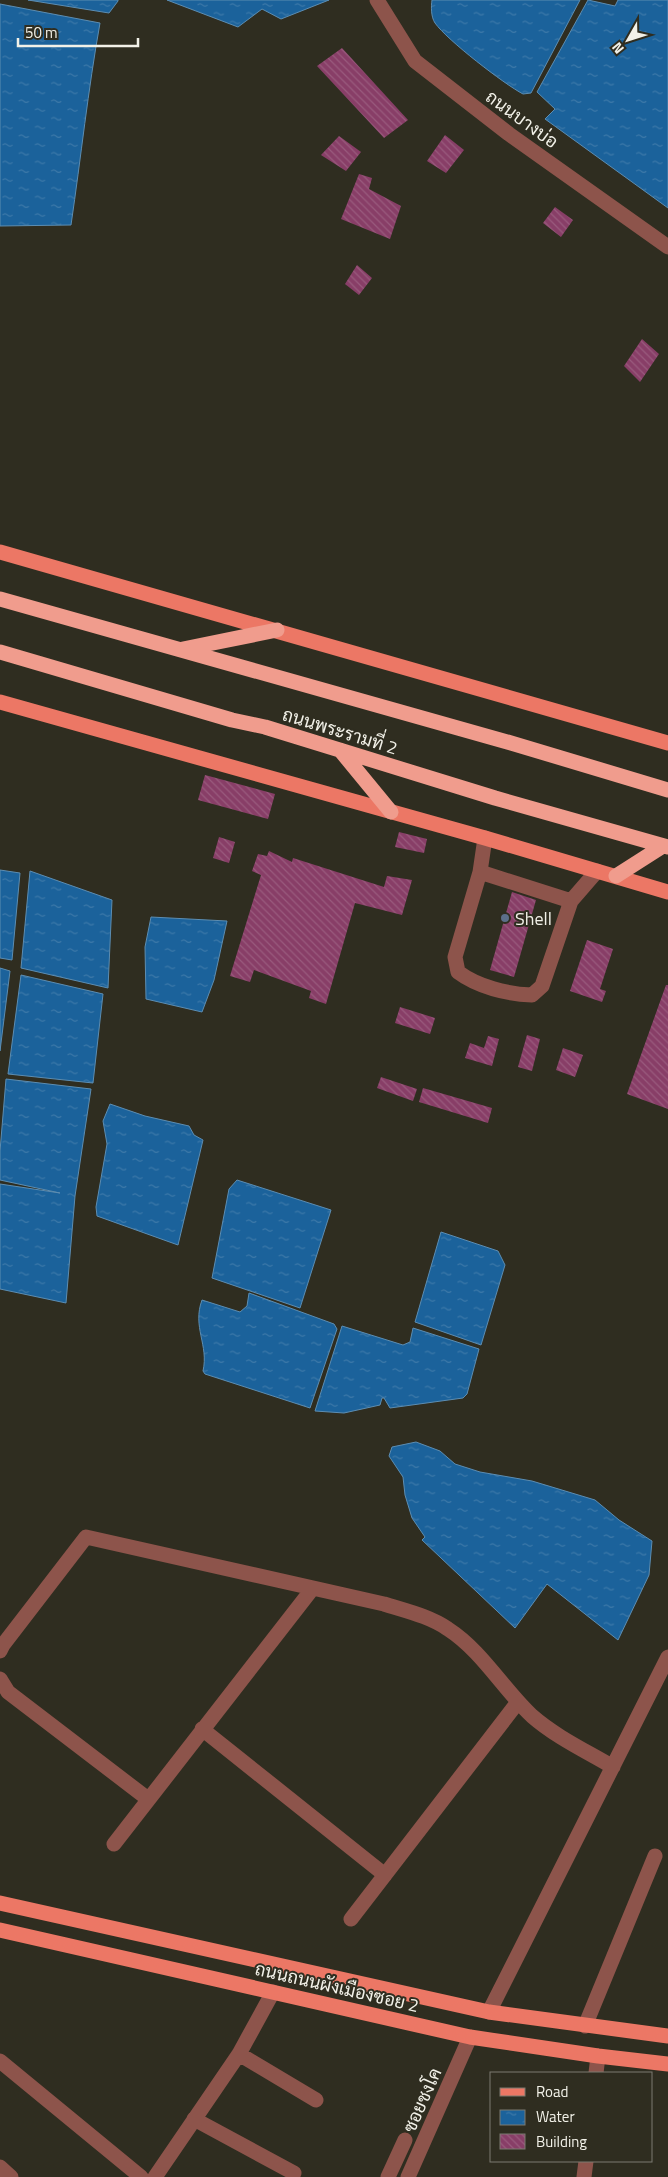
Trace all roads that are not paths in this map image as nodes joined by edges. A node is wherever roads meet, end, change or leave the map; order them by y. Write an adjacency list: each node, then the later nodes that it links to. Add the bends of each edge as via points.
1 (377, 0): 2 (street, ถนนบางบ่อ, via 414,62)
2 (668, 247)
3 (0, 552): 5 (main road)
4 (0, 600): 6 (highway, ถนนพระรามที่ 2)
5 (277, 630): 6 (highway); 9 (main road)
6 (179, 650): 11 (highway, ถนนพระรามที่ 2)
7 (0, 652): 10 (highway, ถนนพระรามที่ 2)
8 (0, 702): 12 (main road)
9 (668, 743)
10 (340, 750): 12 (highway); 14 (highway, ถนนพระรามที่ 2)
11 (668, 790)
12 (391, 812): 13 (main road)
13 (485, 838): 15 (main road); 16 (street)
14 (665, 847): 17 (highway)
15 (597, 871): 17 (main road); 19 (street)
16 (480, 872): 19 (street); 19 (street, via 455,957 458,972 471,982 518,995 532,995 542,986)
17 (616, 876): 18 (main road)
18 (668, 892)
19 (570, 901)
20 (313, 1588): 21 (street, via 86,1537); 24 (street, via 384,1604 429,1618 449,1629); 25 (street)
21 (0, 1651)
22 (668, 1657): 26 (street)
23 (0, 1680): 27 (street, via 8,1692)
24 (518, 1702): 26 (street, via 554,1733); 30 (street)
25 (202, 1729): 27 (street); 30 (street)
26 (613, 1767): 37 (street)
27 (148, 1799): 28 (street)
28 (114, 1844)
29 (655, 1856): 38 (street)
30 (385, 1875): 32 (street)
31 (0, 1903): 34 (main road, ถนนถนนผังเมืองซอย 2)
32 (351, 1919)
33 (0, 1930): 35 (main road, ถนนถนนผังเมืองซอย 2)
34 (302, 1972): 36 (main road); 37 (main road, ถนนถนนผังเมืองซอย 2)
35 (273, 1992): 36 (main road, ถนนถนนผังเมืองซอย 2); 41 (street)
36 (297, 1997): 40 (main road, ถนนถนนผังเมืองซอย 2)
37 (489, 2012): 38 (main road, ถนนถนนผังเมืองซอย 2)
38 (585, 2026): 39 (main road, ถนนถนนผังเมืองซอย 2)
39 (668, 2036)
40 (470, 2037): 42 (main road, ถนนถนนผังเมืองซอย 2); 56 (street, ซอยชงโค)
41 (239, 2054): 46 (street); 47 (street)
42 (598, 2056): 44 (main road, ถนนถนนผังเมืองซอย 2); 45 (street)
43 (0, 2061): 53 (street)
44 (668, 2064)
45 (596, 2072)
46 (316, 2100)
47 (194, 2120): 51 (street); 54 (street)
48 (405, 2140): 55 (street)
49 (586, 2162): 57 (street)
50 (0, 2168): 52 (street)
51 (294, 2173)
52 (11, 2177)
53 (141, 2177)
54 (155, 2177)
55 (388, 2177)
56 (408, 2177)
57 (584, 2177)

